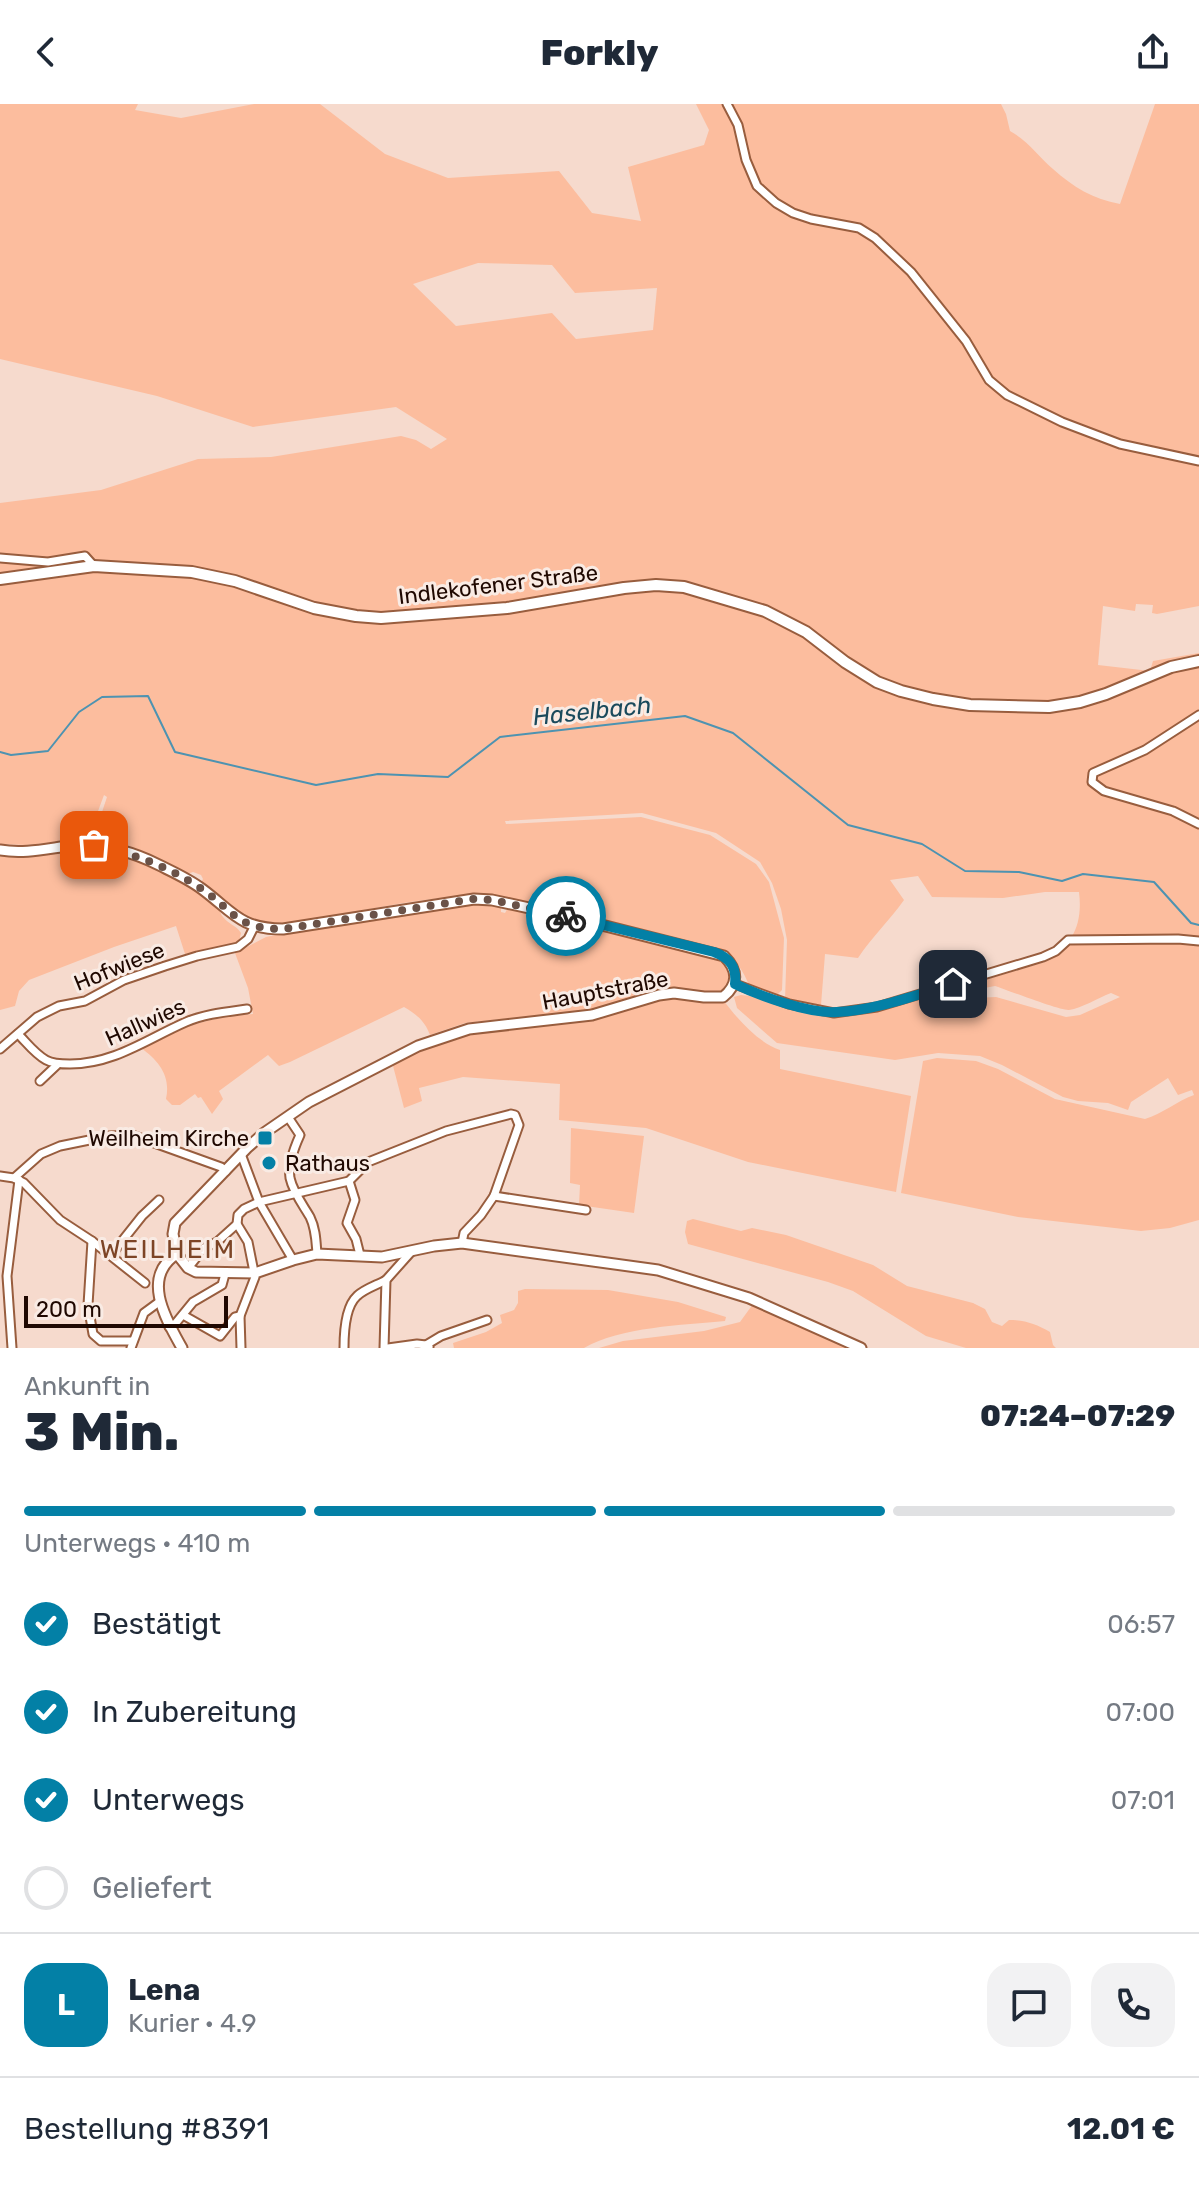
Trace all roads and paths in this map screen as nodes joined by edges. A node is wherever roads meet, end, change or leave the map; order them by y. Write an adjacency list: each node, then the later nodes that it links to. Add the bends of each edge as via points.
1 (727, 104): 2 (street, via 757,186 793,213 859,228 875,238 911,272 966,341 989,380 1007,395 1120,444)
2 (1199, 461)
3 (0, 558): 4 (street, via 48,562 85,556)
4 (94, 566): 5 (main road, Indlekofener Straße); 6 (main road, Indlekofener Straße, via 192,572 356,616 408,617 507,608 624,588 684,587 765,611 806,632 877,682 970,705 1049,707 1080,702)
5 (0, 579)
6 (1199, 661)
7 (1199, 715): 8 (street, via 1091,777 1104,791)
8 (1199, 824)
9 (0, 850): 10 (street, via 94,845 125,852 199,886 235,918)
10 (254, 927): 12 (street, Hauptstraße, via 283,929 492,900 714,952 732,963); 14 (street, Hofwiese, via 238,947 124,980 85,1001 37,1017)
11 (1199, 941): 12 (street, via 1068,940 1043,957 877,1007 834,1013 789,1004)
12 (735, 984): 18 (street, Hauptstraße, via 723,997 674,993 592,1015 469,1029 418,1046)
13 (247, 1009): 16 (street, Hallwies, via 189,1021 109,1059)
14 (18, 1034): 15 (street, Hofwiese); 16 (street)
15 (0, 1049)
16 (58, 1064): 17 (street)
17 (40, 1081)
18 (288, 1117): 19 (street, Hauptstraße); 24 (street, via 300,1135 290,1176)
19 (241, 1154): 20 (street, Hauptstraße); 27 (street)
20 (226, 1171): 22 (street, via 132,1135 60,1146 41,1154); 33 (street, Hauptstraße, via 175,1223)
21 (0, 1176): 22 (street)
22 (16, 1179): 30 (street); 51 (street, via 7,1276)
23 (349, 1181): 24 (street); 25 (street, via 368,1162 409,1144 511,1114 519,1125); 36 (street, via 355,1200 347,1223)
24 (296, 1194): 27 (street); 34 (street, via 311,1219)
25 (494, 1196): 28 (street); 31 (street)
26 (159, 1200): 35 (street)
27 (259, 1202): 29 (street, via 244,1209); 37 (street)
28 (586, 1210)
29 (237, 1224): 38 (street, via 204,1248); 39 (street)
30 (92, 1241): 35 (street); 48 (street, via 88,1305 93,1334)
31 (462, 1243): 32 (street); 56 (street, via 658,1270 749,1298)
32 (411, 1252): 36 (street); 41 (street)
33 (177, 1254): 38 (street); 43 (street, via 162,1268)
34 (317, 1254): 36 (street); 37 (street)
35 (111, 1255): 42 (street)
36 (360, 1255)
37 (293, 1260): 39 (street)
38 (188, 1268): 40 (street)
39 (255, 1273): 40 (street); 45 (street)
40 (225, 1274): 44 (street, via 222,1285 193,1302)
41 (386, 1280): 54 (street, via 353,1300); 55 (street)
42 (145, 1283)
43 (159, 1302): 47 (street); 49 (street, via 144,1313)
44 (183, 1315): 45 (street, via 220,1336); 47 (street)
45 (240, 1316): 53 (street)
46 (487, 1320): 50 (street)
47 (169, 1327): 52 (street)
48 (101, 1344): 49 (street)
49 (131, 1344)
50 (428, 1346): 55 (street)
51 (12, 1348)
52 (182, 1348)
53 (241, 1348)
54 (344, 1348)
55 (386, 1348)
56 (861, 1348)

